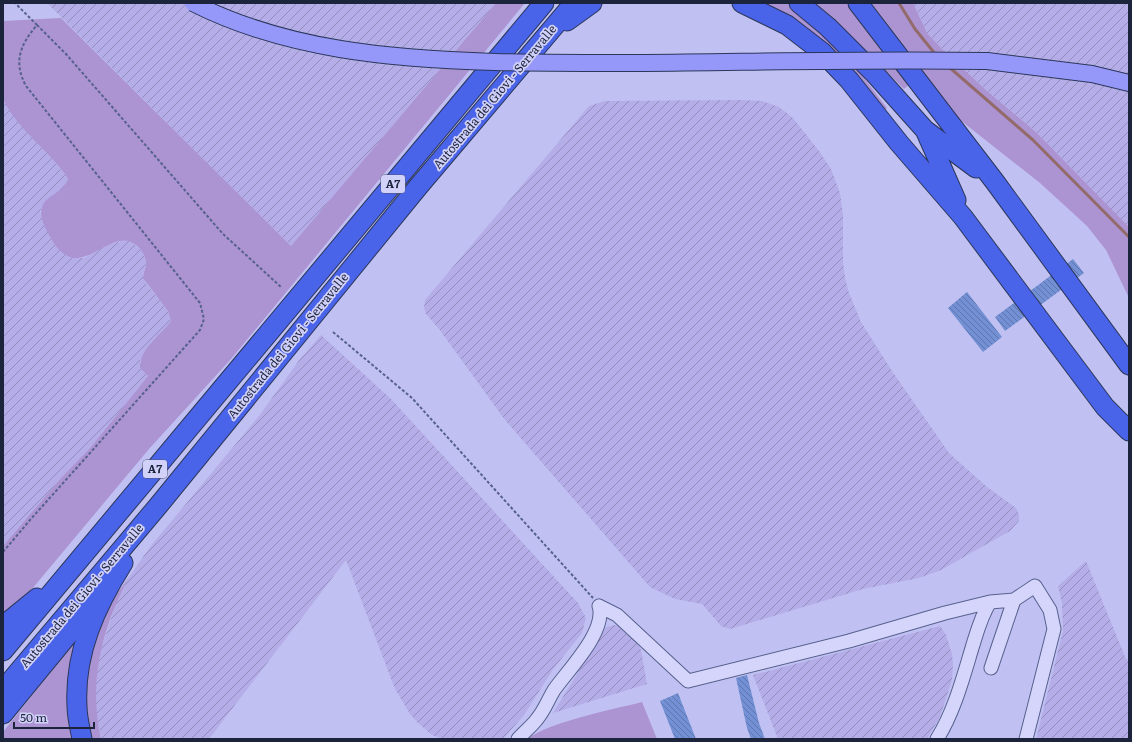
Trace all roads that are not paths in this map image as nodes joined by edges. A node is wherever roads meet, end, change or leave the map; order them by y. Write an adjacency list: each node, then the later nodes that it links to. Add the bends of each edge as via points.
1 (193, 3): 9 (main road, bridge, via 271,33 324,46 425,60 576,64 987,61 1092,74)
2 (544, 3): 17 (highway, Autostrada dei Giovi - Serravalle / A7)
3 (574, 3): 8 (highway, Autostrada dei Giovi - Serravalle / A7)
4 (592, 3): 8 (highway)
5 (742, 3): 12 (highway, via 786,25 822,52 849,80)
6 (799, 3): 10 (highway, via 828,27 874,73)
7 (858, 3): 11 (highway)
8 (545, 38): 15 (highway, Autostrada dei Giovi - Serravalle / A7, via 418,187)
9 (1129, 83)
10 (925, 130): 11 (highway); 12 (highway)
11 (995, 182): 13 (highway)
12 (963, 217): 14 (highway, via 1105,407)
13 (1129, 365)
14 (1129, 430)
15 (158, 506): 16 (highway); 23 (highway, Autostrada dei Giovi - Serravalle / A7)
16 (122, 564): 24 (highway); 25 (highway, via 104,592 84,644 77,706)
17 (69, 572): 20 (highway); 21 (highway, Autostrada dei Giovi - Serravalle / A7)
18 (1014, 600): 19 (lane); 22 (lane); 28 (lane, via 1035,586 1054,621 1053,636)
19 (990, 602): 26 (lane, via 688,681 622,620 599,606 600,620 592,637 555,689 537,720); 27 (lane, via 979,626 948,720)
20 (3, 626)
21 (3, 651)
22 (991, 668)
23 (3, 690)
24 (3, 714)
25 (82, 739)
26 (518, 739)
27 (937, 739)
28 (1026, 739)

